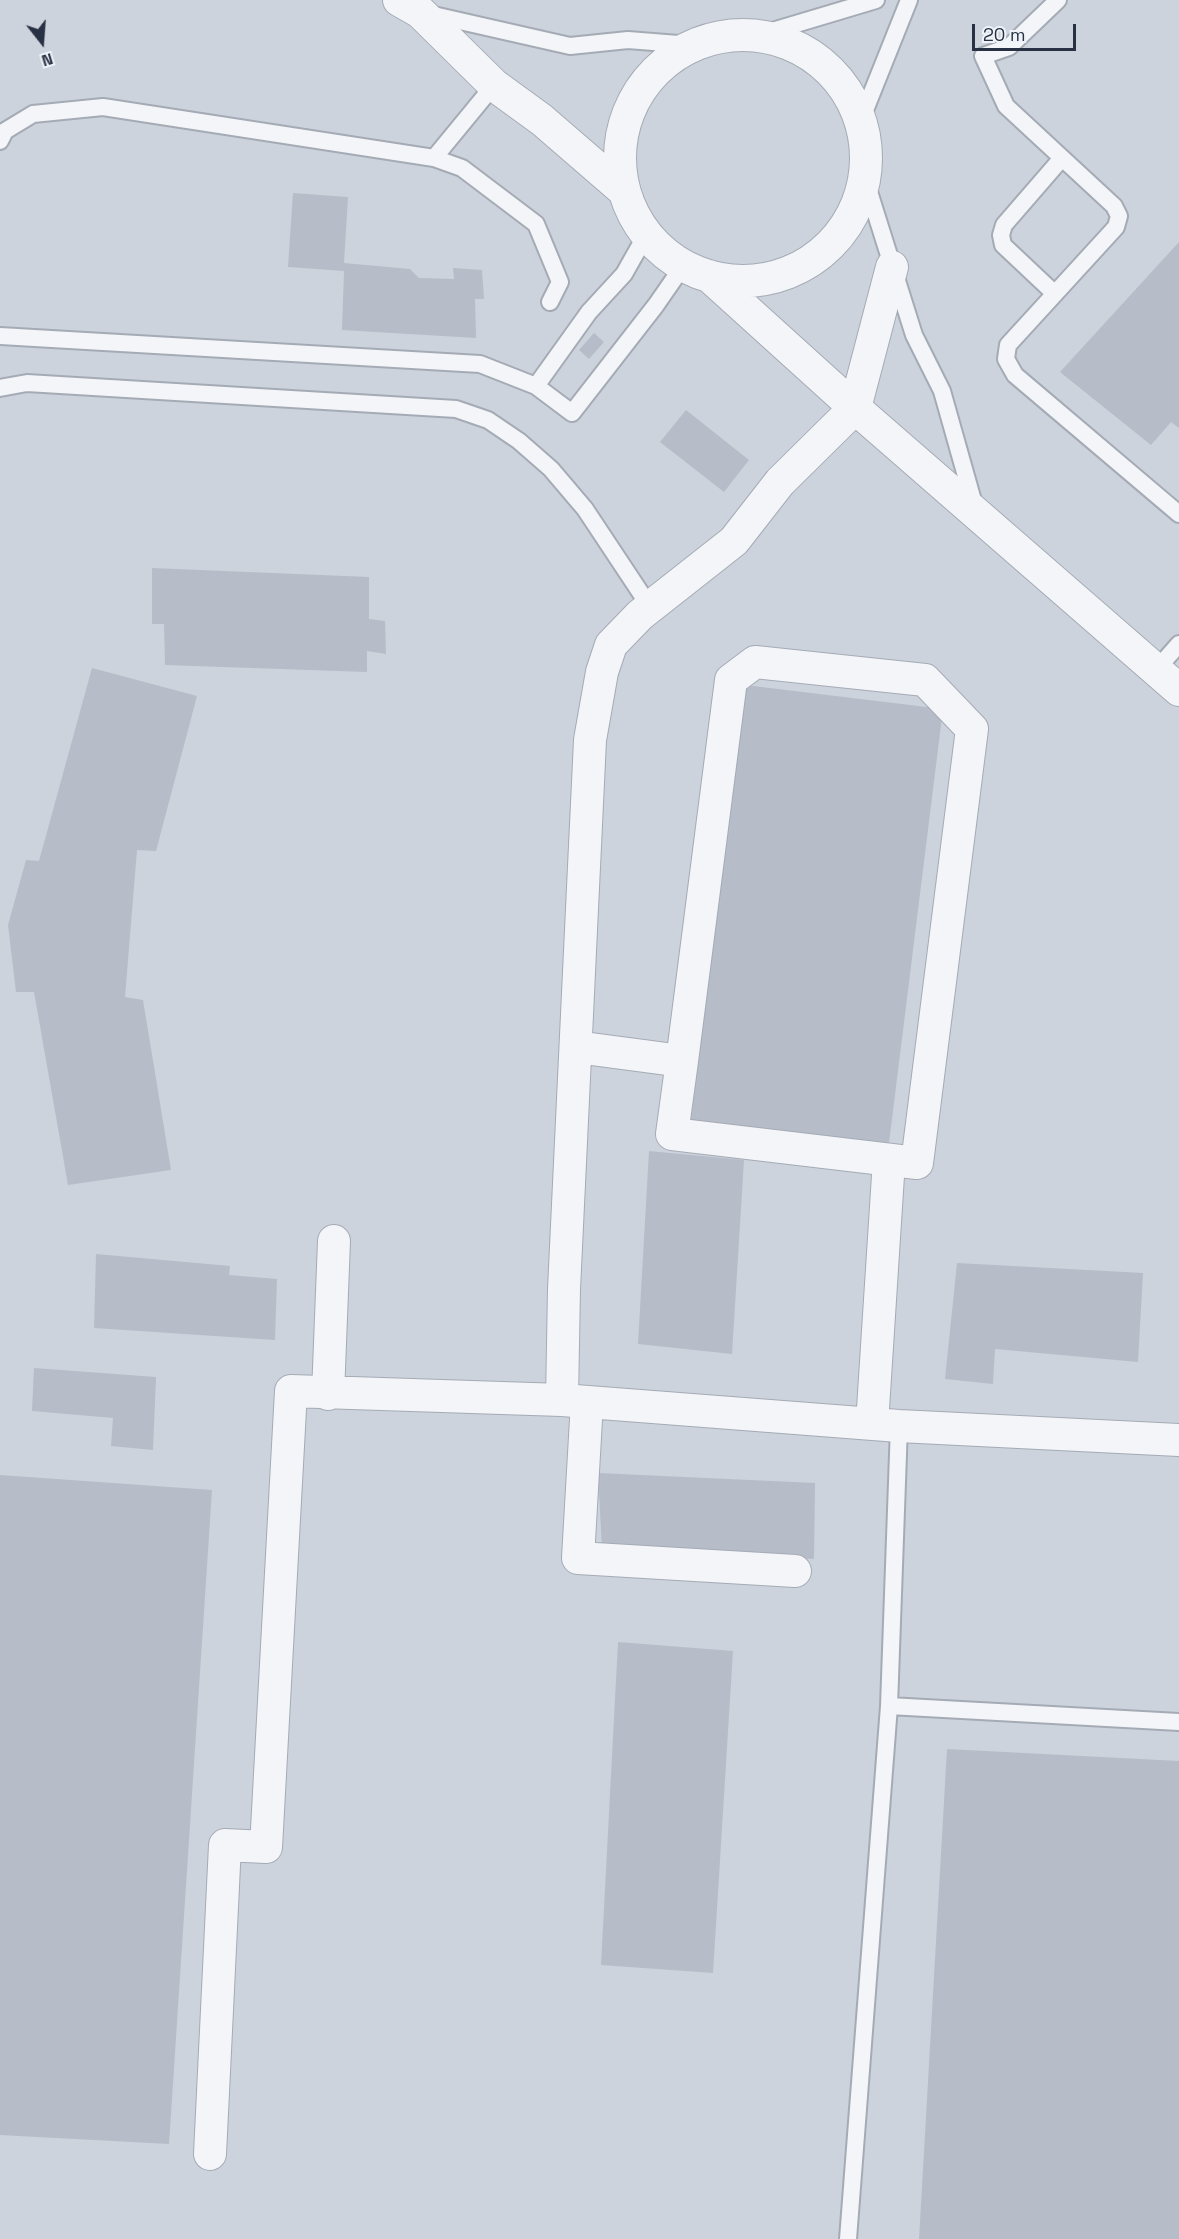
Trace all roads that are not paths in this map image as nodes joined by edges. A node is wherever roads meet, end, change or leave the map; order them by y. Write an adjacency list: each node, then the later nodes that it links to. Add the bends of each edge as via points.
1 (876, 0): 5 (lane)
2 (909, 0): 8 (lane)
3 (1058, 0): 11 (lane, via 1009,47 983,56 1006,106)
4 (409, 6): 6 (lane, via 570,46 628,40); 7 (street)
5 (759, 35): 6 (street, via 725,35); 8 (street, via 793,44 823,63 846,88)
6 (691, 45): 13 (street, via 662,64 639,90 624,122 619,156)
7 (494, 85): 10 (lane); 13 (street, via 542,120)
8 (861, 120): 12 (street, via 867,154)
9 (0, 141): 10 (lane, via 5,131 33,114 103,107)
10 (434, 158): 18 (lane, via 462,168 536,224 560,282)
11 (1062, 158): 17 (lane, via 1004,225 1000,236 1003,245); 17 (lane, via 1114,206 1119,216 1116,227)
12 (865, 179): 15 (lane); 16 (street, via 845,227 808,262 760,280 734,280)
13 (623, 190): 14 (street)
14 (646, 235): 16 (street, via 669,258); 20 (lane, via 624,274 590,312)
15 (892, 267): 22 (street); 23 (lane, via 914,335 942,391)
16 (696, 271): 20 (lane, via 656,305 572,413); 22 (street)
17 (1055, 294): 24 (lane, via 1008,345 1006,359 1015,375)
18 (550, 302)
19 (0, 336): 20 (lane, via 480,364)
20 (536, 386)
21 (0, 388): 25 (lane, via 27,383 456,408 488,420 551,469 585,509)
22 (855, 408): 23 (street); 25 (street, via 780,482 734,541)
23 (977, 514): 27 (street)
24 (1179, 514)
25 (650, 607): 28 (street, via 611,645 590,740)
26 (1179, 644): 27 (lane)
27 (1168, 680)
28 (576, 1047): 29 (street); 33 (street, via 564,1289)
29 (682, 1061): 30 (street, via 672,1134); 30 (street, via 731,680 755,662 925,680 972,729 917,1163)
30 (889, 1160): 34 (street)
31 (334, 1241): 32 (street)
32 (328, 1394): 33 (street); 39 (street, via 291,1391 266,1847 225,1845)
33 (574, 1401): 34 (street); 36 (street, via 578,1558)
34 (885, 1425): 35 (street); 37 (lane)
35 (1179, 1440)
36 (795, 1571)
37 (889, 1706): 38 (lane); 40 (lane)
38 (1179, 1722)
39 (210, 2154)
40 (848, 2239)

